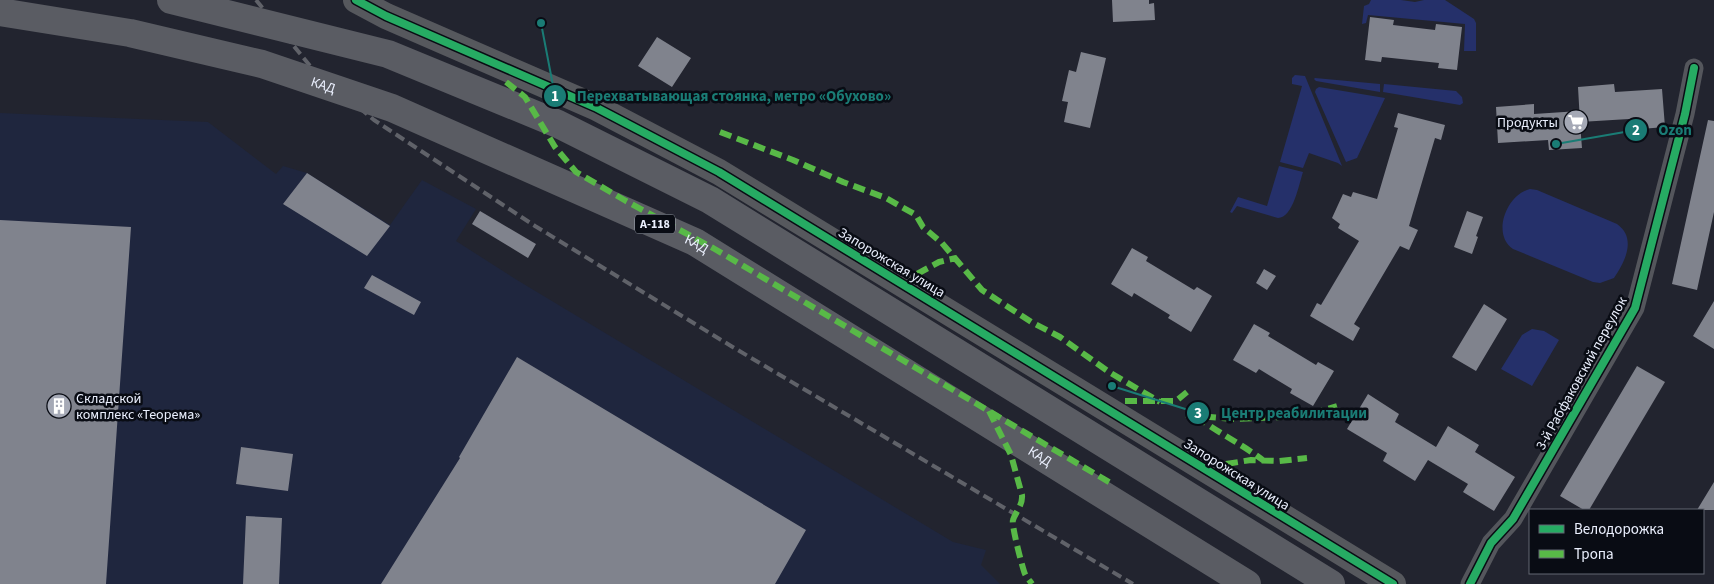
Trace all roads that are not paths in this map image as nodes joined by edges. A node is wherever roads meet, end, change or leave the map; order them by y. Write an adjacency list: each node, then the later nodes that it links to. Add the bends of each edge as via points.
1 (171, 0): 6 (highway, bridge, via 388,54 558,124 702,196)
2 (356, 0): 7 (street, Запорожская улица, via 595,107 719,172)
3 (0, 12): 5 (highway, КАД / А-118, bridge, via 130,33 262,64 392,108 695,242)
4 (1694, 68): 8 (street, 3-й Рабфаковский переулок, via 1635,308 1513,519 1491,543)
5 (1247, 584)
6 (1331, 584)
7 (1393, 584)
8 (1470, 584)

